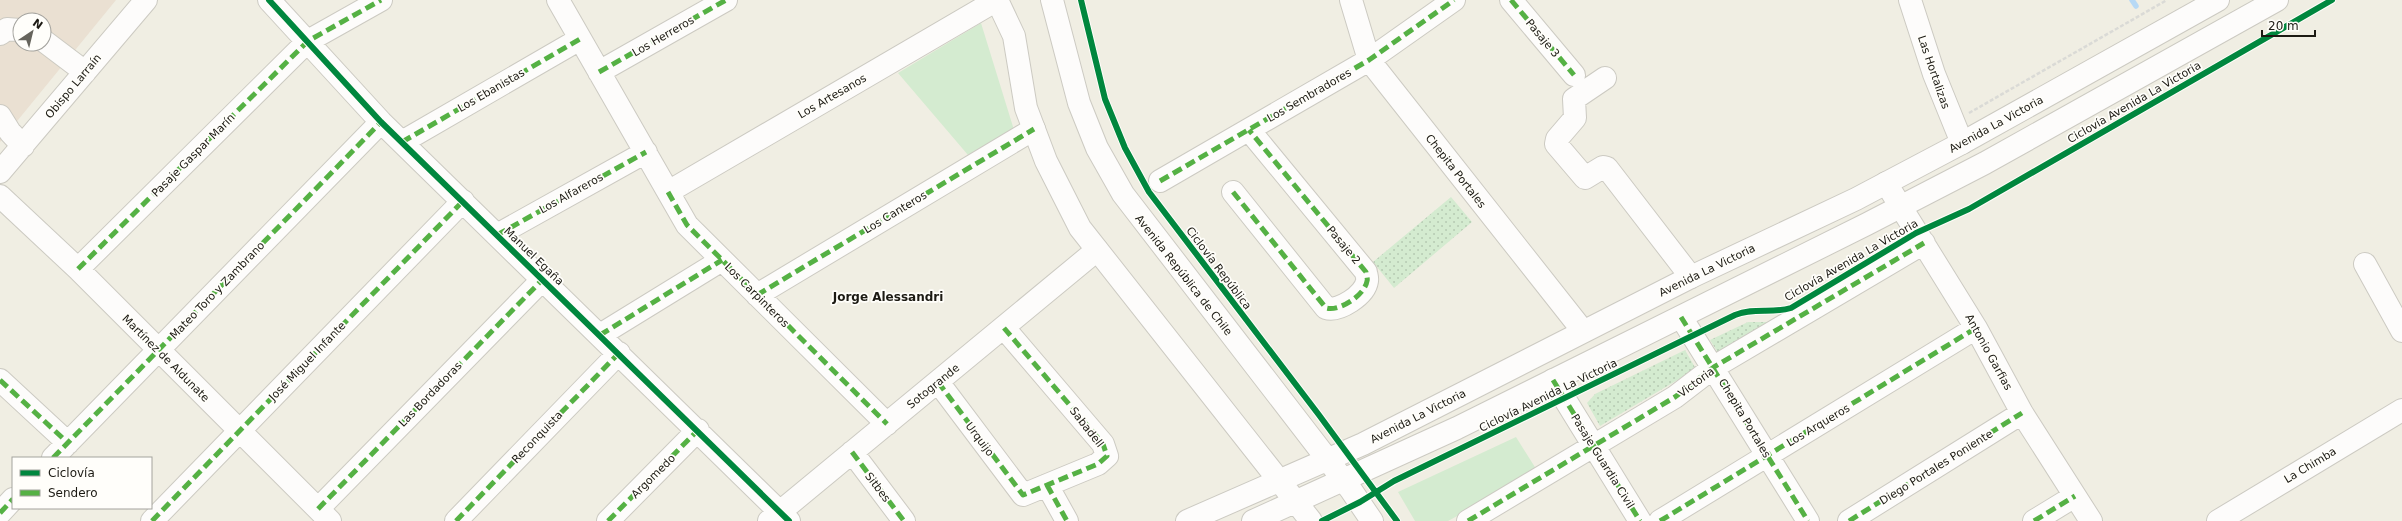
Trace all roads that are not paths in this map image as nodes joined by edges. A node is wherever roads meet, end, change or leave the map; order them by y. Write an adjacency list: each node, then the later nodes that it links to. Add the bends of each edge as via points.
1 (146, 0): 20 (street, Obispo Larraín)
2 (269, 0): 17 (street, Manuel Egaña)
3 (381, 0): 17 (street, Pasaje Gaspar Marín)
4 (558, 0): 16 (street)
5 (726, 0): 21 (street, Los Herreros)
6 (997, 0): 26 (street, via 1014,36 1026,108); 35 (street, Los Artesanos)
7 (1052, 0): 70 (street, Avenida República de Chile, via 1079,103 1097,148 1123,194)
8 (1351, 0): 19 (street, Chepita Portales)
9 (1454, 0): 19 (street, Los Sembradores)
10 (1511, 0): 22 (street, Pasaje 3)
11 (1910, 0): 29 (street, Las Hortalizas, via 1934,74)
12 (2218, 0): 29 (street, Avenida La Victoria)
13 (2277, 0): 39 (street, via 1985,163)
14 (12, 29): 15 (street, via 7,29)
15 (0, 34)
16 (580, 39): 21 (street); 28 (street, Los Ebanistas)
17 (308, 40): 25 (street, Manuel Egaña); 45 (street, Pasaje Gaspar Marín)
18 (52, 47): 20 (street)
19 (1369, 60): 27 (street, Los Sembradores); 53 (street, Chepita Portales)
20 (85, 72): 30 (street, Obispo Larraín)
21 (599, 72): 31 (street)
22 (1574, 75)
23 (1604, 78): 46 (street, via 1574,99 1576,118 1557,139 1556,144 1585,178 1603,167 1607,168)
24 (0, 116): 30 (street)
25 (381, 122): 28 (street, Manuel Egaña); 55 (street, Mateo Toro y Zambrano)
26 (1034, 129): 42 (street, via 1046,161 1080,228); 48 (street, Los Canteros)
27 (1249, 130): 33 (street, Los Sembradores); 36 (street, Pasaje 2, via 1366,272 1368,281 1363,291 1338,308 1326,308)
28 (402, 142): 38 (street, Manuel Egaña)
29 (1962, 143): 34 (street, Avenida La Victoria)
30 (23, 146): 32 (street, Obispo Larraín)
31 (646, 152): 35 (street, Los Carpinteros); 40 (street, Los Alfareros)
32 (0, 172)
33 (1160, 182)
34 (1886, 184): 39 (street, Antonio Garfias); 46 (street, Avenida La Victoria)
35 (668, 192): 43 (street, Los Carpinteros, via 686,225)
36 (1233, 192)
37 (0, 196): 45 (street, Martínez de Aldunate)
38 (463, 201): 40 (street, Manuel Egaña); 65 (street, José Miguel Infante)
39 (1899, 207): 41 (street, Antonio Garfias); 49 (street)
40 (497, 235): 47 (street, Manuel Egaña)
41 (1924, 243): 51 (street, Antonio Garfias); 57 (street, Victoria)
42 (1097, 250): 50 (street, Sotogrande); 71 (street)
43 (722, 260): 48 (street, Los Carpinteros); 54 (street)
44 (2365, 264): 52 (street)
45 (78, 269): 55 (street, Martínez de Aldunate)
46 (1691, 277): 53 (street, Avenida La Victoria)
47 (543, 279): 54 (street, Manuel Egaña); 80 (street, Las Bordadoras)
48 (757, 295): 63 (street, Los Carpinteros)
49 (1681, 317): 57 (street, Chepita Portales); 59 (street)
50 (1004, 328): 60 (street, Sotogrande); 73 (street, Sabadell, via 1103,444 1107,456 1098,464)
51 (1976, 328): 62 (street, Antonio Garfias); 69 (street, Los Arqueros)
52 (2402, 330)
53 (1582, 331): 70 (street, Avenida La Victoria, via 1363,444)
54 (600, 335): 56 (street, Manuel Egaña)
55 (158, 350): 65 (street, Martínez de Aldunate); 67 (street, Mateo Toro y Zambrano)
56 (619, 353): 64 (street, Manuel Egaña); 82 (street, Reconquista)
57 (1714, 367): 66 (street, Victoria, via 1675,397); 69 (street, Chepita Portales)
58 (0, 380): 67 (street)
59 (1553, 380): 66 (street, Pasaje Guardia Civil); 72 (street, via 1457,428)
60 (938, 382): 63 (street, Sotogrande); 74 (street, Urquijo)
61 (2402, 410): 97 (street, La Chimba)
62 (2022, 413): 75 (street, Antonio Garfias); 94 (street, Diego Portales Poniente)
63 (887, 424): 68 (street, Sotogrande)
64 (698, 430): 79 (street, Manuel Egaña); 83 (street, Argomedo)
65 (239, 431): 80 (street, Martínez de Aldunate); 81 (street, José Miguel Infante)
66 (1594, 447): 90 (street, Victoria); 91 (street, Pasaje Guardia Civil)
67 (60, 451)
68 (852, 452): 79 (street, Sotogrande); 84 (street, Sitbes)
69 (1768, 456): 92 (street, Los Arqueros); 93 (street, Chepita Portales)
70 (1326, 459): 71 (street, Avenida La Victoria); 72 (street, Avenida República de Chile)
71 (1278, 480): 77 (street); 86 (street, Avenida La Victoria)
72 (1343, 480): 77 (street); 89 (street, Avenida República de Chile)
73 (1047, 485): 74 (street, Sabadell); 85 (street)
74 (1023, 495)
75 (2074, 496): 95 (street); 96 (street, Antonio Garfias)
76 (12, 500): 78 (street)
77 (1295, 502): 87 (street); 88 (street)
78 (0, 513)
79 (780, 517)
80 (326, 518)
81 (152, 521)
82 (456, 521)
83 (608, 521)
84 (904, 521)
85 (1067, 521)
86 (1187, 521)
87 (1253, 521)
88 (1311, 521)
89 (1372, 521)
90 (1468, 521)
91 (1640, 521)
92 (1660, 521)
93 (1808, 521)
94 (1849, 521)
95 (2034, 521)
96 (2091, 521)
97 (2218, 521)

